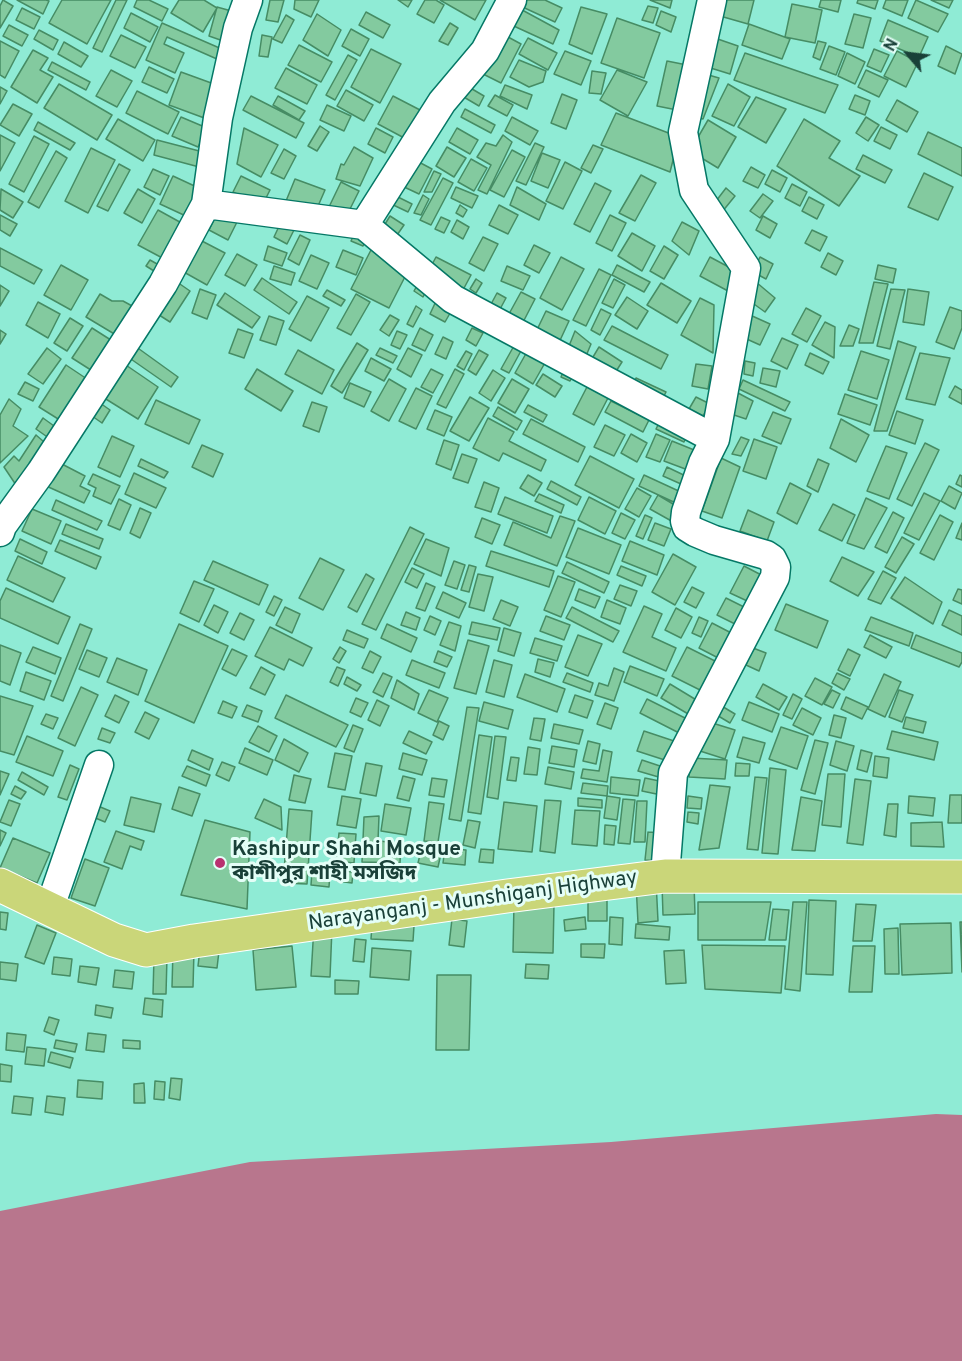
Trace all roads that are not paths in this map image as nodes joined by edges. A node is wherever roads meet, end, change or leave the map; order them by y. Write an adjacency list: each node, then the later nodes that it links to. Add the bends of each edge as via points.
1 (248, 0): 4 (street, via 223,96)
2 (512, 0): 5 (street, via 485,51 442,102)
3 (712, 0): 6 (street, via 683,132 694,190 746,268)
4 (206, 204): 5 (street); 7 (street, via 163,284)
5 (364, 225): 6 (street, via 453,299)
6 (715, 439): 9 (street, via 686,512 687,527 714,540 766,555 776,567 776,577 673,773)
7 (1, 527)
8 (99, 765): 12 (street)
9 (665, 876): 10 (main road, Narayanganj - Munshiganj Highway); 12 (main road, Narayanganj - Munshiganj Highway, via 146,950)
10 (962, 877)
11 (0, 885): 12 (main road, Narayanganj - Munshiganj Highway)
12 (49, 910)

